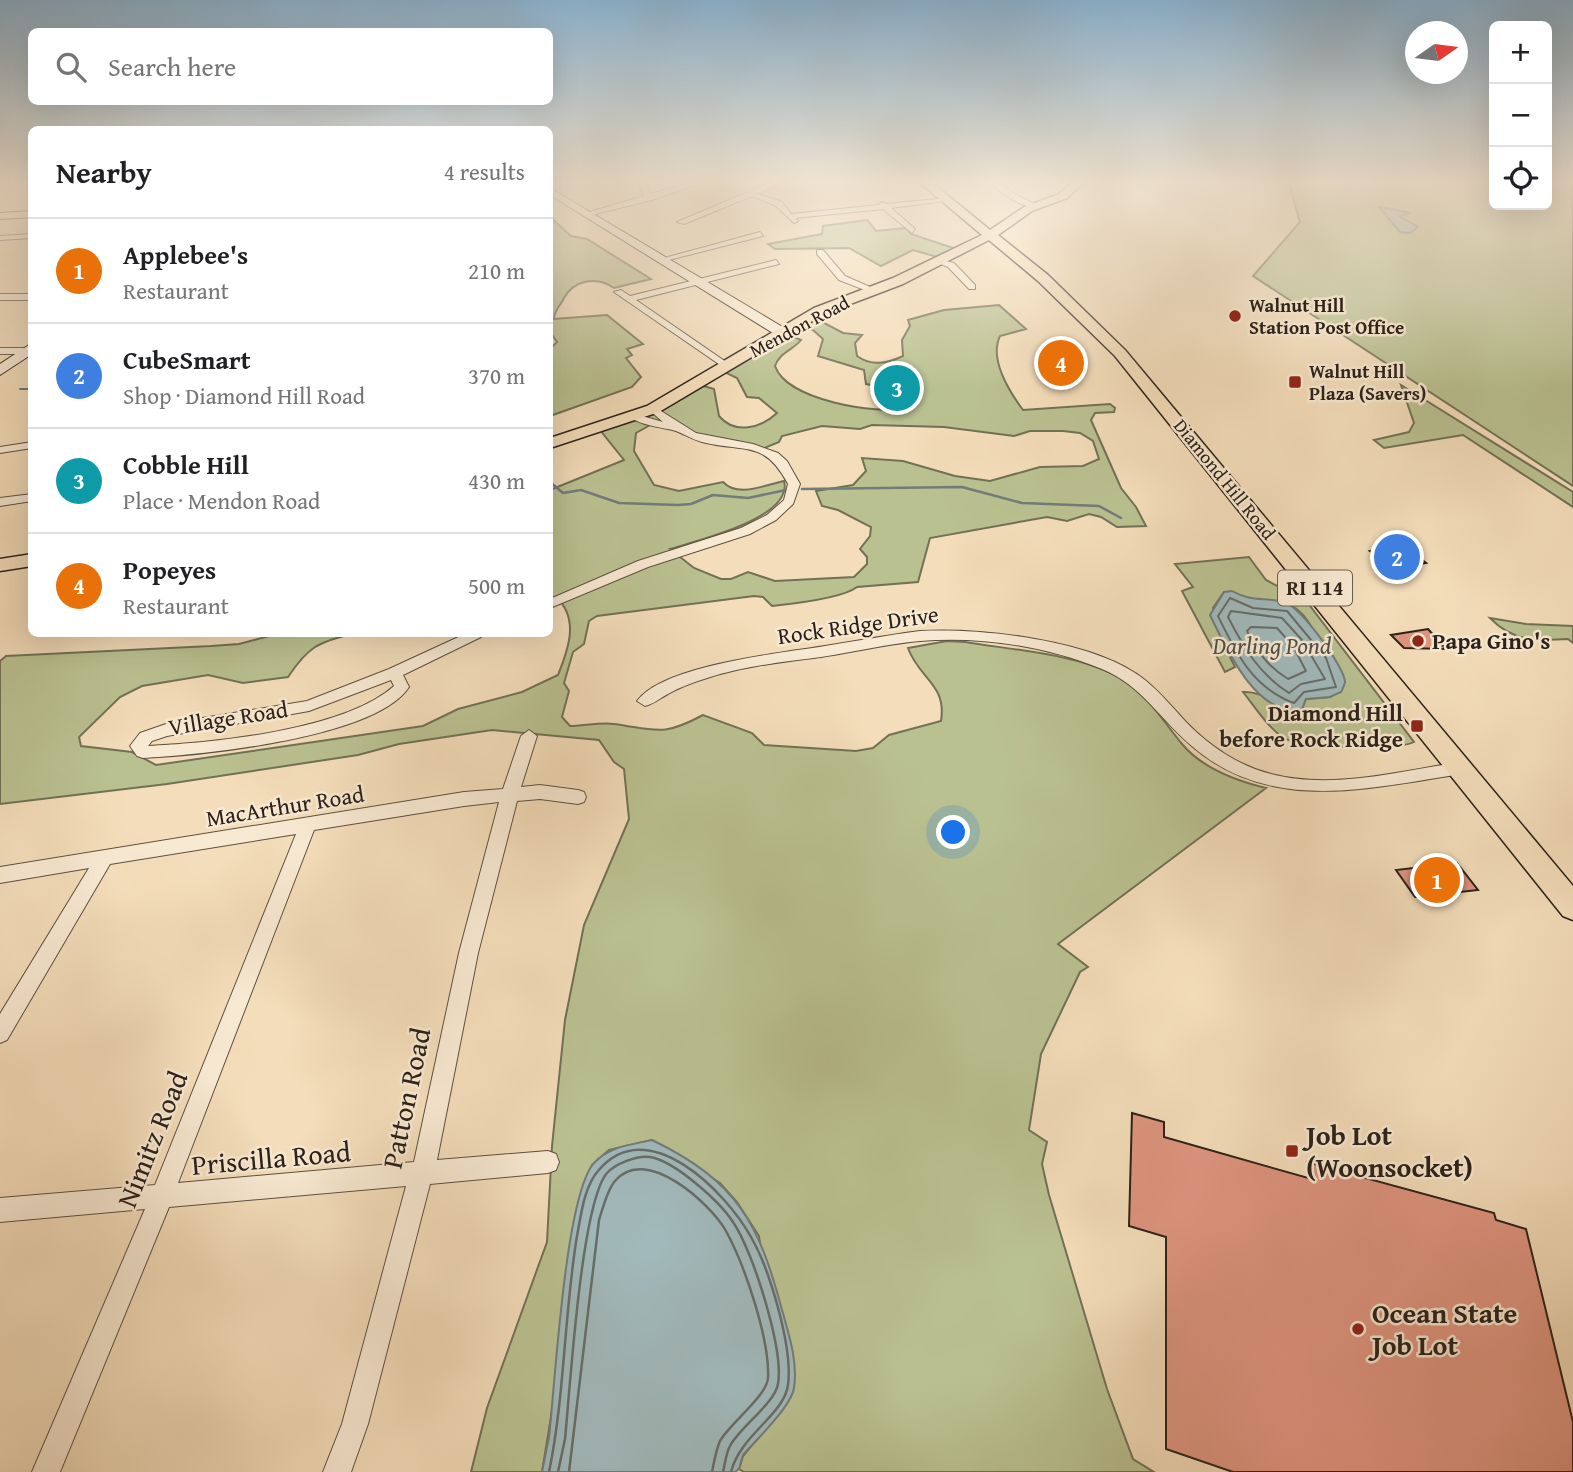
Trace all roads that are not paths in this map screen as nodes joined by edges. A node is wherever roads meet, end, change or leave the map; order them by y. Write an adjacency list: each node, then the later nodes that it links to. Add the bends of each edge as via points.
1 (644, 250): 6 (street)
2 (701, 250): 6 (street)
3 (962, 250): 7 (main road, Mendon Road)
4 (1010, 250): 36 (main road, Diamond Hill Road / RI 114, via 1084,315 1134,368)
5 (820, 252): 11 (street, via 842,278)
6 (661, 260): 9 (street)
7 (941, 261): 10 (street); 11 (main road, Mendon Road)
8 (776, 262): 9 (street)
9 (699, 282): 15 (street); 16 (street)
10 (972, 287)
11 (873, 290): 16 (main road, Mendon Road)
12 (618, 292): 15 (street)
13 (0, 297): 14 (street)
14 (28, 297)
15 (630, 299): 19 (street)
16 (781, 332): 19 (main road, Mendon Road)
17 (0, 351): 18 (street)
18 (27, 353): 20 (street)
19 (726, 366): 21 (main road, Mendon Road)
20 (0, 371)
21 (653, 409): 22 (main road, Mendon Road); 23 (street)
22 (635, 416): 23 (street); 24 (main road, Mendon Road)
23 (681, 430): 31 (street, via 701,439 758,447 777,457 793,479 790,500 778,514 748,530 643,564)
24 (553, 442)
25 (28, 446): 26 (street)
26 (0, 450)
27 (28, 498): 28 (street)
28 (0, 502)
29 (28, 560): 30 (main road)
30 (0, 565)
31 (553, 603)
32 (470, 637): 33 (street, Village Road)
33 (394, 673): 33 (street, Village Road, via 309,706 166,730 146,737 138,746 143,752 171,752 335,722 398,695 402,687)
34 (645, 701): 36 (street, Rock Ridge Drive, via 678,683 766,661 896,639 971,636 1085,657 1125,674 1158,698 1197,743 1274,782 1330,785)
35 (529, 736): 37 (street, Patton Road)
36 (1461, 768): 42 (main road, Diamond Hill Road / RI 114)
37 (509, 794): 38 (street, MacArthur Road); 39 (street, MacArthur Road); 45 (street, Patton Road, via 450,1036)
38 (578, 797)
39 (308, 825): 40 (street, MacArthur Road); 46 (street, Nimitz Road)
40 (104, 858): 41 (street, MacArthur Road); 43 (street)
41 (0, 875)
42 (1573, 907)
43 (0, 1033)
44 (548, 1162): 45 (street, Priscilla Road)
45 (423, 1174): 46 (street, Priscilla Road); 49 (street, Patton Road, via 355,1424)
46 (161, 1198): 47 (street, Priscilla Road); 48 (street, Nimitz Road)
47 (0, 1210)
48 (46, 1472)
49 (337, 1472)

